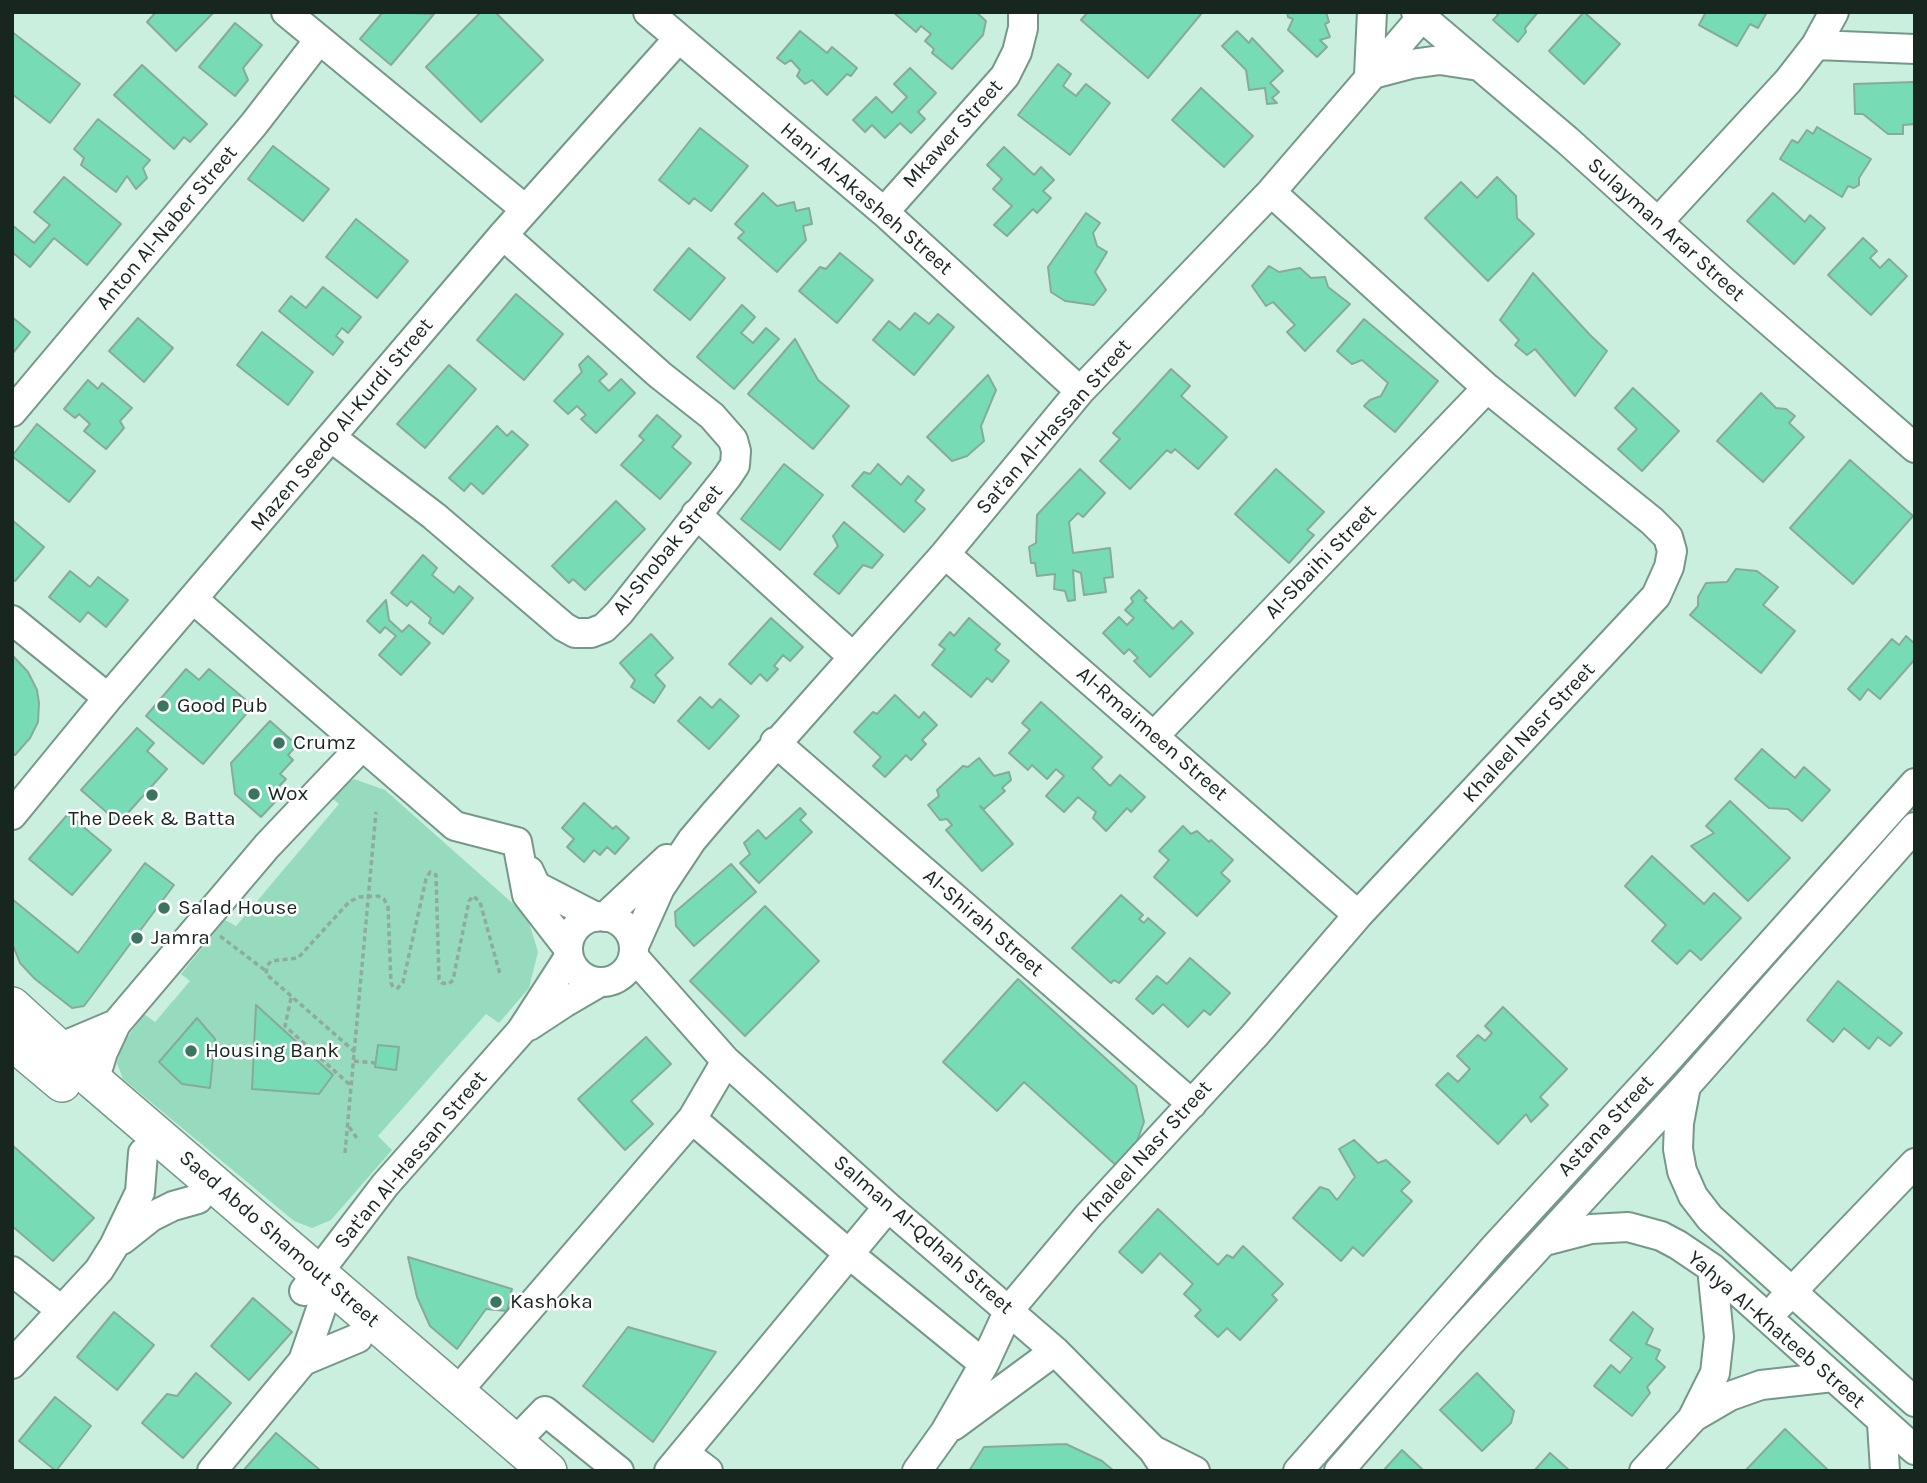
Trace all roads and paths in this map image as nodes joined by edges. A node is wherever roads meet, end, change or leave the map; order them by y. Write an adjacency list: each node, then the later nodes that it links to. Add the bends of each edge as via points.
1 (286, 12): 8 (street)
2 (648, 12): 7 (street, Hani Al-Akasheh Street)
3 (1023, 12): 15 (street, Mkawer Street, via 1017,52 1005,76)
4 (1372, 12): 12 (street)
5 (1834, 12): 9 (street)
6 (1419, 15): 11 (street, Sulayman Arar Street); 12 (street, Sat'an Al-Hassan Street)
7 (678, 39): 14 (street, Mazen Seedo Al-Kurdi Street); 15 (street, Hani Al-Akasheh Street)
8 (319, 40): 14 (street); 20 (street, Anton Al-Naber Street)
9 (1816, 45): 10 (street); 16 (street)
10 (1915, 49)
11 (1479, 66): 12 (street, via 1440,60); 16 (street, Sulayman Arar Street)
12 (1369, 75): 13 (street, Sat'an Al-Hassan Street)
13 (1270, 191): 18 (street, Khaleel Nasr Street); 19 (street, Sat'an Al-Hassan Street)
14 (525, 209): 17 (street, Mazen Seedo Al-Kurdi Street)
15 (884, 212): 19 (street, Hani Al-Akasheh Street)
16 (1658, 222): 22 (street, Sulayman Arar Street)
17 (503, 235): 21 (street, Mazen Seedo Al-Kurdi Street); 23 (street, Al-Shobak Street, via 712,416 733,440 735,465)
18 (1487, 388): 29 (street, Al-Sbaihi Street); 39 (street, Khaleel Nasr Street, via 1660,529 1672,551 1669,567 1656,596)
19 (1080, 391): 24 (street, Sat'an Al-Hassan Street)
20 (12, 412)
21 (332, 438): 23 (street, Al-Shobak Street, via 575,633 591,633 610,622); 25 (street, Mazen Seedo Al-Kurdi Street)
22 (1915, 448)
23 (696, 514): 27 (street)
24 (945, 554): 27 (street, Sat'an Al-Hassan Street); 29 (street, Al-Rmaimeen Street)
25 (194, 599): 28 (street, Mazen Seedo Al-Kurdi Street); 31 (street)
26 (12, 620): 28 (street)
27 (853, 657): 30 (street, Sat'an Al-Hassan Street)
28 (108, 698): 34 (street, Mazen Seedo Al-Kurdi Street)
29 (1154, 736): 39 (street, Al-Rmaimeen Street)
30 (775, 742): 36 (street, Sat'an Al-Hassan Street); 61 (street, Al-Shirah Street)
31 (362, 746): 37 (street, via 455,825); 41 (street)
32 (1915, 783): 101 (street, Astana Street)
33 (376, 812): 38 (path)
34 (12, 815)
35 (1915, 827): 60 (street, Astana Street)
36 (692, 840): 40 (street, Sat'an Al-Hassan Street); 42 (street, Sat'an Al-Hassan Street, via 660,888)
37 (517, 842): 40 (street, via 536,886); 43 (street, via 527,895)
38 (370, 896): 44 (path, via 349,902 298,958 271,961); 45 (path, via 384,900 390,913 393,987 398,989 403,982 430,872 436,875 439,979 449,984 453,980 473,896 480,902); 54 (path)
39 (1358, 915): 61 (street, Khaleel Nasr Street)
40 (601, 917): 42 (street, via 624,926 631,935); 43 (street, via 576,927)
41 (203, 922): 44 (path); 50 (street)
42 (633, 951): 46 (street, via 624,973); 49 (street, Salman Al-Qdhah Street)
43 (568, 952): 46 (street, via 580,975); 51 (street, Sat'an Al-Hassan Street)
44 (266, 971): 47 (path)
45 (500, 974)
46 (604, 982): 49 (street, Salman Al-Qdhah Street); 51 (street, Sat'an Al-Hassan Street)
47 (291, 998): 54 (path); 59 (path, via 285,1026)
48 (12, 1006): 53 (main road, Saed Abdo Shamout Street)
49 (690, 1022): 56 (street, Salman Al-Qdhah Street)
50 (116, 1024): 53 (street); 58 (street)
51 (521, 1031): 75 (street, Sat'an Al-Hassan Street, via 385,1185)
52 (12, 1041): 65 (main road, Saed Abdo Shamout Street)
53 (59, 1048): 58 (main road, Saed Abdo Shamout Street)
54 (355, 1052): 55 (path)
55 (354, 1061): 57 (path); 59 (path)
56 (726, 1061): 62 (street); 69 (street, Salman Al-Qdhah Street)
57 (376, 1063)
58 (94, 1081): 75 (main road, Saed Abdo Shamout Street)
59 (352, 1086): 63 (path)
60 (1686, 1086): 70 (street, Astana Street); 76 (street, Yahya Al-Khateeb Street, via 1678,1149 1693,1196 1710,1218)
61 (1192, 1104): 77 (street, Khaleel Nasr Street)
62 (692, 1119): 72 (street); 86 (street)
63 (348, 1126): 64 (path); 66 (path)
64 (359, 1141)
65 (143, 1153): 68 (main road, Saed Abdo Shamout Street); 71 (street, via 140,1192)
66 (345, 1153)
67 (1915, 1163): 76 (street)
68 (198, 1199): 71 (street, via 151,1217); 75 (main road, Saed Abdo Shamout Street)
69 (888, 1207): 72 (street); 77 (street, Salman Al-Qdhah Street)
70 (1545, 1241): 73 (street, Yahya Al-Khateeb Street, via 1591,1228 1628,1227 1661,1236); 102 (street, Astana Street)
71 (114, 1247): 78 (street)
72 (849, 1254): 84 (street); 94 (street)
73 (1712, 1268): 79 (street, Yahya Al-Khateeb Street); 88 (street, via 1718,1361)
74 (12, 1271): 78 (street)
75 (315, 1290): 80 (main road, Saed Abdo Shamout Street); 82 (street, Sat'an Al-Hassan Street); 86 (main road, Saed Abdo Shamout Street)
76 (1791, 1293): 79 (street); 87 (street, Yahya Al-Khateeb Street)
77 (1009, 1310): 81 (street, Salman Al-Qdhah Street); 84 (street, Khaleel Nasr Street)
78 (61, 1311): 83 (street)
79 (1767, 1317): 85 (street, Yahya Al-Khateeb Street)
80 (358, 1338): 82 (street); 92 (main road, Saed Abdo Shamout Street)
81 (1055, 1351): 90 (street); 93 (street, Salman Al-Qdhah Street)
82 (303, 1360): 95 (street)
83 (12, 1364)
84 (984, 1364): 90 (street, Khaleel Nasr Street)
85 (1833, 1377): 88 (street, via 1761,1385 1730,1396); 89 (street, Yahya Al-Khateeb Street)
86 (456, 1393): 92 (main road, Saed Abdo Shamout Street)
87 (1915, 1402)
88 (1692, 1419): 103 (street)
89 (1882, 1423): 91 (street, Yahya Al-Khateeb Street); 104 (street)
90 (945, 1432): 99 (street)
91 (1915, 1450)
92 (513, 1456): 96 (main road, Saed Abdo Shamout Street); 97 (street, via 545,1411)
93 (1160, 1460): 100 (street, Salman Al-Qdhah Street)
94 (677, 1462): 98 (street)
95 (212, 1471)
96 (548, 1471)
97 (619, 1471)
98 (708, 1471)
99 (917, 1471)
100 (1195, 1471)
101 (1298, 1471)
102 (1339, 1471)
103 (1644, 1471)
104 (1885, 1471)

